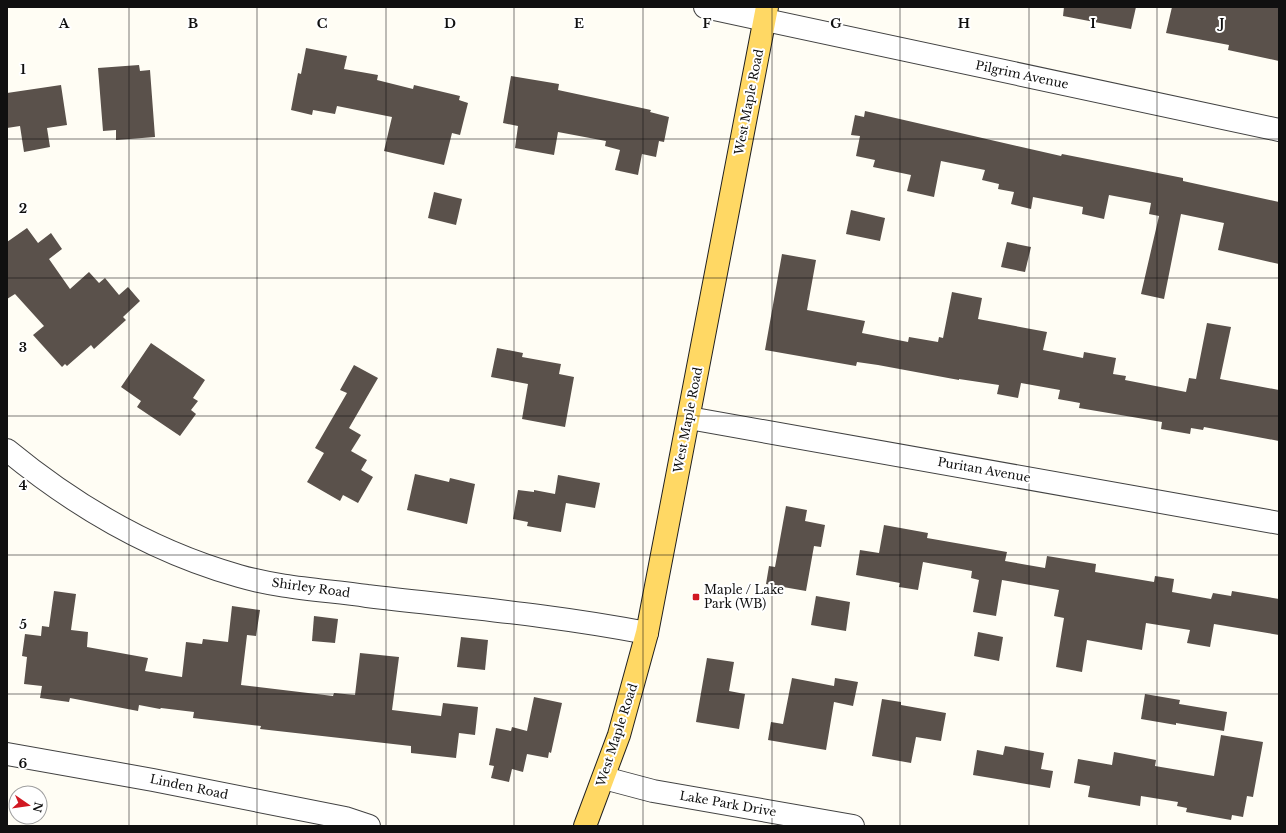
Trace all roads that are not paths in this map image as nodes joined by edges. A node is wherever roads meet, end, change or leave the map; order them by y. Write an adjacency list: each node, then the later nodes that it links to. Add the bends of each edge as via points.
1 (706, 7): 2 (street, Pilgrim Avenue)
2 (766, 13): 3 (street, Pilgrim Avenue, via 809,30); 4 (main road, West Maple Road)
3 (1279, 130)
4 (689, 418): 6 (street, Puritan Avenue); 7 (main road, West Maple Road)
5 (7, 450): 7 (street, Shirley Road, via 43,479 134,535 198,563 241,577 335,592 602,624)
6 (1279, 523)
7 (647, 633): 9 (main road, West Maple Road, via 630,699)
8 (7, 754): 10 (street, Linden Road, via 345,818)
9 (604, 778): 11 (main road, West Maple Road); 12 (street, Lake Park Drive, via 654,791)
10 (369, 826)
11 (585, 826)
12 (853, 826)

